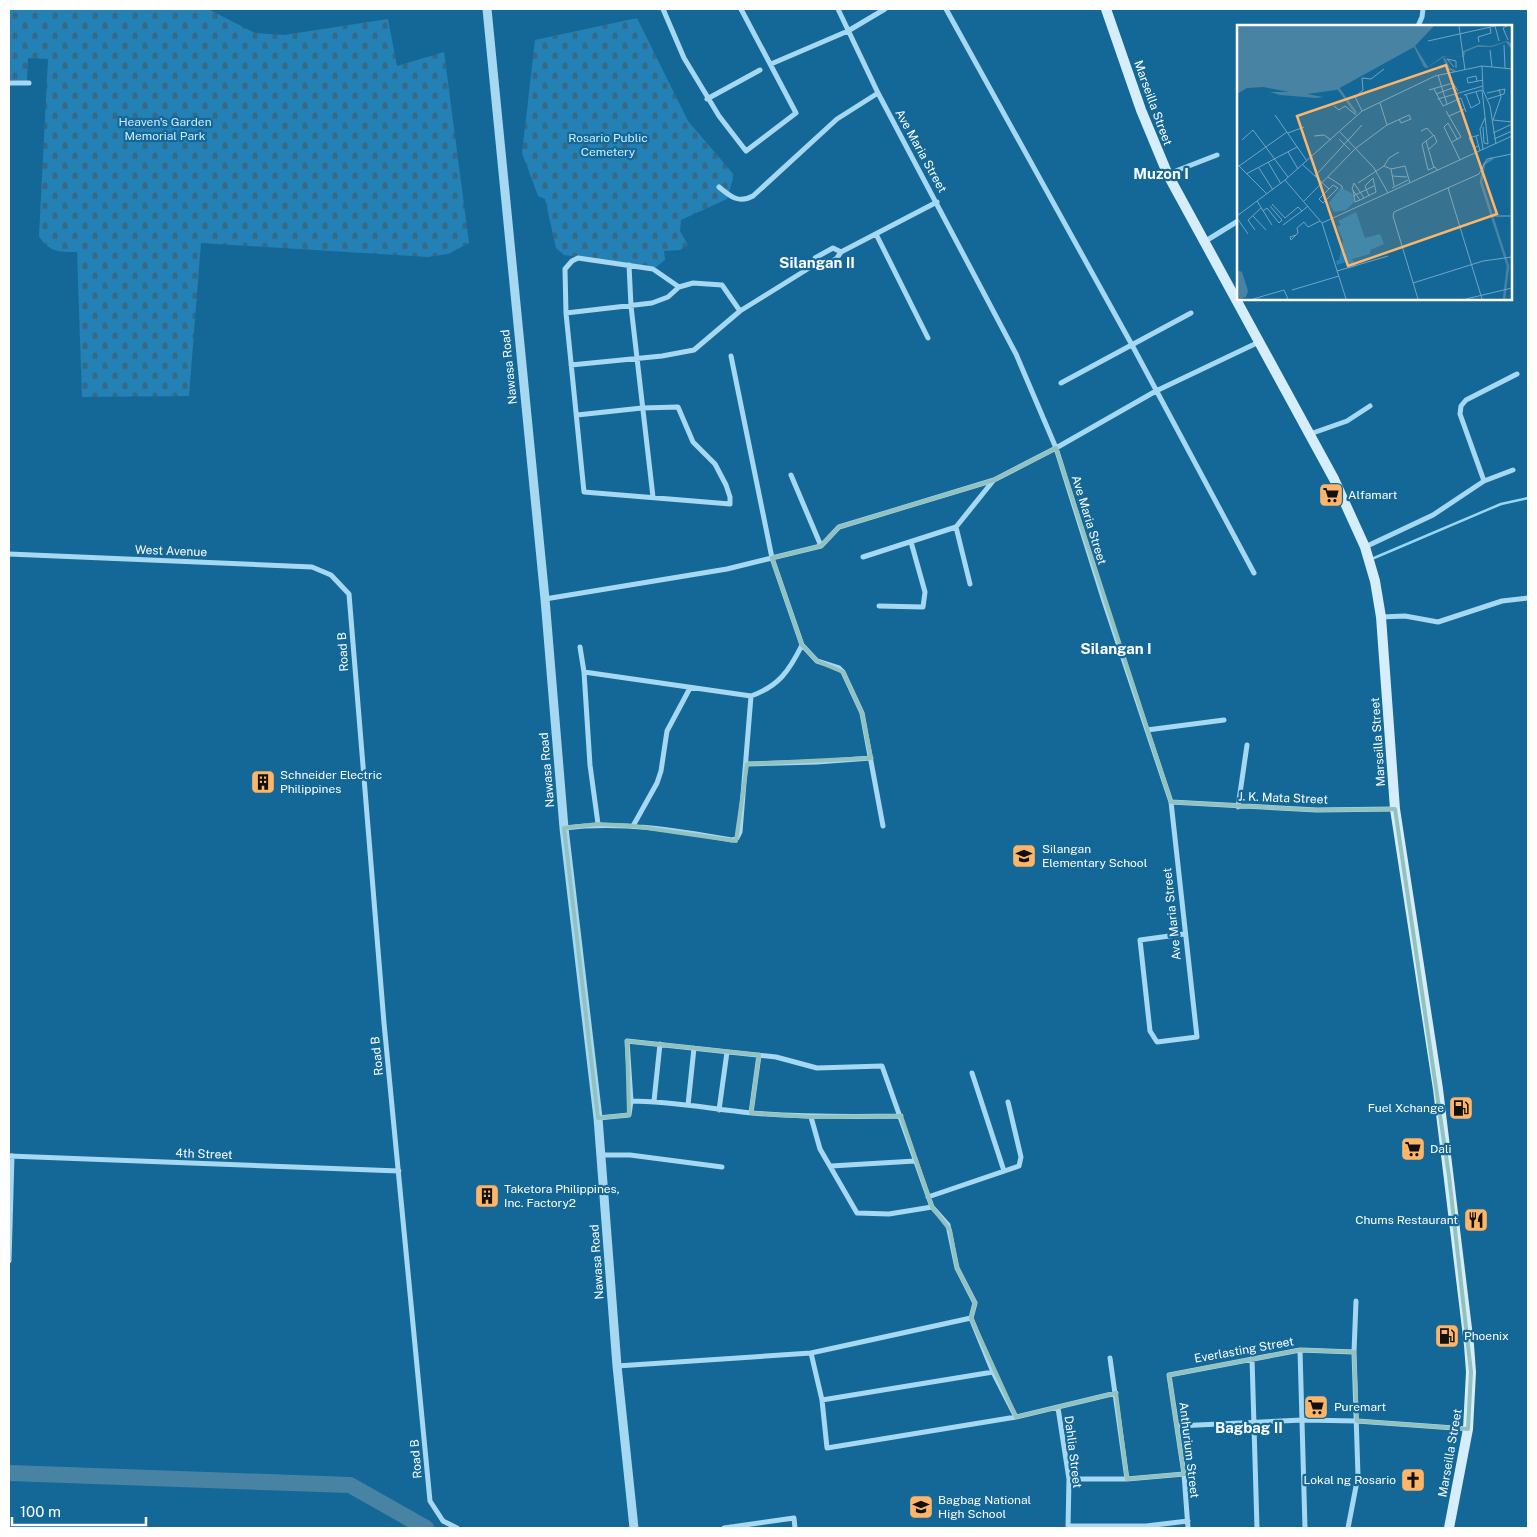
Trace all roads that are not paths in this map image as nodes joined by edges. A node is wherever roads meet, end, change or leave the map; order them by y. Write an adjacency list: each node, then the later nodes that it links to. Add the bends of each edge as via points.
1 (487, 9): 62 (street, Nawasa Road)
2 (663, 9): 16 (street, via 684,58)
3 (741, 9): 11 (street)
4 (838, 9): 10 (street, Ave Maria Street)
5 (885, 9): 10 (street)
6 (946, 9): 34 (street)
7 (1106, 9): 18 (main road, Marseilla Street, via 1141,110)
8 (1422, 9): 9 (street)
9 (1418, 25)
10 (848, 30): 11 (street); 15 (street, Ave Maria Street)
11 (771, 64): 16 (street, via 796,113 746,150)
12 (760, 70): 16 (street)
13 (9, 82): 14 (street)
14 (29, 83)
15 (878, 93): 19 (street, via 837,119 746,200 734,199); 20 (street, Ave Maria Street)
16 (708, 99)
17 (1217, 155): 18 (street)
18 (1168, 175): 23 (main road, Marseilla Street)
19 (719, 187)
20 (937, 202): 22 (street); 45 (street, Ave Maria Street, via 1016,354)
21 (1237, 222): 23 (street)
22 (876, 234): 24 (street); 32 (street)
23 (1203, 242): 33 (main road, Marseilla Street)
24 (841, 252): 26 (street, via 830,264 821,268); 26 (street, via 834,248 823,252 815,258)
25 (629, 265): 27 (street, via 653,269); 28 (street); 30 (street, via 578,258 572,260 565,268)
26 (814, 265): 29 (street)
27 (678, 288): 28 (street, via 668,297); 29 (street, via 693,283 722,285)
28 (631, 306): 30 (street); 36 (street)
29 (740, 311): 36 (street, via 694,350)
30 (566, 313): 37 (street)
31 (1191, 313): 34 (street)
32 (928, 338)
33 (1259, 342): 40 (street); 44 (main road, Marseilla Street)
34 (1132, 345): 39 (street); 40 (street)
35 (731, 356): 57 (street)
36 (638, 357): 37 (street); 42 (street)
37 (571, 365): 43 (street)
38 (1517, 374): 49 (street, via 1466,400 1462,406 1460,414)
39 (1060, 383)
40 (1156, 391): 45 (street); 58 (street)
41 (1370, 406): 44 (street, via 1347,421)
42 (642, 408): 43 (street); 50 (street); 50 (street, via 678,407 693,442 714,464 730,504)
43 (577, 415): 50 (street, via 584,492)
44 (1310, 434): 54 (main road, Marseilla Street)
45 (1056, 448): 48 (street); 71 (street, Ave Maria Street)
46 (1513, 470): 49 (street)
47 (791, 475): 53 (street)
48 (994, 480): 51 (street); 53 (street, via 839,528)
49 (1484, 481): 54 (street, via 1433,515)
50 (653, 497)
51 (956, 527): 52 (street); 60 (street)
52 (911, 542): 56 (street); 63 (street, via 926,592 923,607)
53 (821, 546): 57 (street)
54 (1365, 547): 64 (main road, Marseilla Street)
55 (9, 554): 59 (street, West Avenue, via 312,566)
56 (863, 557)
57 (772, 558): 62 (street, via 727,569); 65 (street)
58 (1254, 573)
59 (331, 575): 102 (street, Road B, via 349,594 381,994)
60 (970, 584)
61 (1528, 598): 64 (street, via 1502,601 1438,622 1405,616)
62 (545, 599): 81 (street, Nawasa Road)
63 (879, 606)
64 (1381, 617): 77 (main road, Marseilla Street)
65 (802, 645): 69 (street, via 789,671 767,690); 73 (street, via 817,661 843,672 862,713)
66 (580, 647): 67 (street)
67 (584, 672): 68 (street); 78 (street, via 590,765)
68 (690, 688): 69 (street); 79 (street, via 667,731 657,783)
69 (751, 696): 74 (street)
70 (1224, 720): 71 (street)
71 (1147, 730): 75 (street, Ave Maria Street)
72 (1246, 745): 76 (street)
73 (871, 758): 74 (street); 80 (street)
74 (746, 764): 79 (street, via 740,832 735,839)
75 (1171, 802): 76 (street, J. K. Mata Street); 82 (street, Ave Maria Street)
76 (1238, 807): 77 (street, J. K. Mata Street)
77 (1395, 808): 125 (main road, Marseilla Street, via 1452,1195 1471,1372)
78 (598, 824): 79 (street); 81 (street)
79 (633, 826)
80 (884, 826)
81 (564, 828): 95 (street, Nawasa Road)
82 (1184, 934): 82 (street, Ave Maria Street, via 1196,1037 1156,1042 1150,1031 1140,940)
83 (660, 1044): 84 (street); 88 (street, via 627,1041); 89 (street)
84 (694, 1048): 85 (street); 91 (street)
85 (727, 1052): 86 (street); 92 (street)
86 (759, 1055): 93 (street); 94 (street, via 794,1060 817,1068 882,1066)
87 (972, 1073): 103 (street)
88 (631, 1101): 89 (street); 95 (street, via 629,1115)
89 (654, 1101): 91 (street)
90 (1008, 1102): 103 (street, via 1021,1162)
91 (688, 1105): 92 (street)
92 (719, 1110): 93 (street)
93 (750, 1113): 96 (street)
94 (901, 1116): 96 (street); 99 (street)
95 (598, 1118): 97 (street, Nawasa Road)
96 (811, 1118): 100 (street, via 820,1150)
97 (601, 1155): 101 (street); 114 (street, Nawasa Road)
98 (10, 1156): 102 (street, 4th Street); 106 (street)
99 (915, 1160): 100 (street); 104 (street)
100 (831, 1166): 105 (street, via 857,1213 889,1214)
101 (722, 1167)
102 (400, 1171): 131 (street, Road B, via 430,1501 443,1521)
103 (1004, 1171): 104 (street)
104 (928, 1197): 105 (street)
105 (932, 1207): 108 (street, via 950,1230 957,1268 975,1303)
106 (9, 1261)
107 (1356, 1301): 110 (street)
108 (971, 1318): 111 (street); 115 (street)
109 (1300, 1350): 110 (street, Everlasting Street); 113 (street, Everlasting Street); 121 (street)
110 (1354, 1352): 122 (street)
111 (811, 1353): 114 (street); 118 (street)
112 (1110, 1358): 117 (street)
113 (1252, 1358): 116 (street, Everlasting Street); 123 (street)
114 (617, 1366): 132 (street, Nawasa Road)
115 (993, 1372): 118 (street); 120 (street)
116 (1169, 1375): 124 (street, Anthurium Street)
117 (1116, 1393): 119 (street); 127 (street)
118 (822, 1400): 120 (street, via 827,1448)
119 (1058, 1408): 120 (street); 128 (street, Dahlia Street)
120 (1016, 1417)
121 (1303, 1420): 122 (street); 123 (street); 137 (street)
122 (1357, 1421): 125 (street); 138 (street, via 1358,1476)
123 (1255, 1422): 124 (street); 136 (street)
124 (1177, 1426): 126 (street, Anthurium Street)
125 (1468, 1429): 139 (main road, Marseilla Street)
126 (1184, 1474): 127 (street); 129 (street, Anthurium Street)
127 (1128, 1479): 128 (street)
128 (1069, 1480): 130 (street, Dahlia Street)
129 (1188, 1520): 130 (street, via 1146,1526); 135 (street, Anthurium Street)
130 (1068, 1527)
131 (457, 1528)
132 (634, 1528)
133 (724, 1528): 134 (street, via 794,1518)
134 (795, 1528)
135 (1188, 1528)
136 (1257, 1528)
137 (1305, 1528)
138 (1348, 1528)
139 (1449, 1528)

